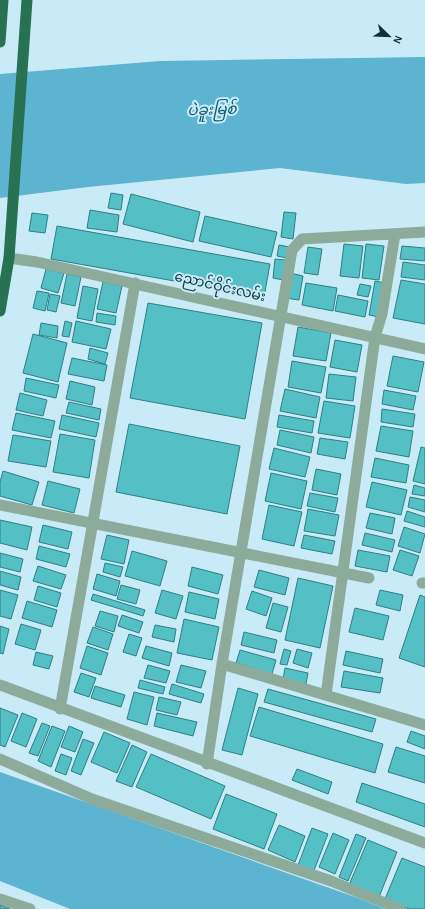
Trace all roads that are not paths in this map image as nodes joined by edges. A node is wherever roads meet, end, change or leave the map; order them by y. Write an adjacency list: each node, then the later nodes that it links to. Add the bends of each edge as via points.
1 (4, 0): 3 (highway)
2 (27, 0): 6 (highway)
3 (0, 42)
4 (425, 232): 5 (street)
5 (395, 234): 9 (street, via 302,239 292,250); 10 (street, via 382,314)
6 (9, 258): 7 (street, ညောင်ဝိုင်းလမ်း); 8 (highway)
7 (135, 283): 9 (street, ညောင်ဝိုင်းလမ်း); 13 (street)
8 (0, 311)
9 (281, 316): 10 (street, ညောင်ဝိုင်းလမ်း); 14 (street)
10 (375, 337): 11 (street, ညောင်ဝိုင်းလမ်း); 15 (street)
11 (425, 349)
12 (0, 505): 13 (street)
13 (92, 523): 14 (street); 20 (street)
14 (241, 554): 15 (street); 17 (street)
15 (344, 572): 16 (street); 19 (street)
16 (369, 578)
17 (222, 664): 19 (street); 23 (street)
18 (0, 685): 20 (street)
19 (326, 695): 21 (street)
20 (60, 709): 23 (street)
21 (425, 724)
22 (0, 759): 27 (street, via 92,799 330,881)
23 (207, 764): 24 (street)
24 (425, 843)
25 (0, 899): 26 (street)
26 (30, 909)
27 (400, 909)

